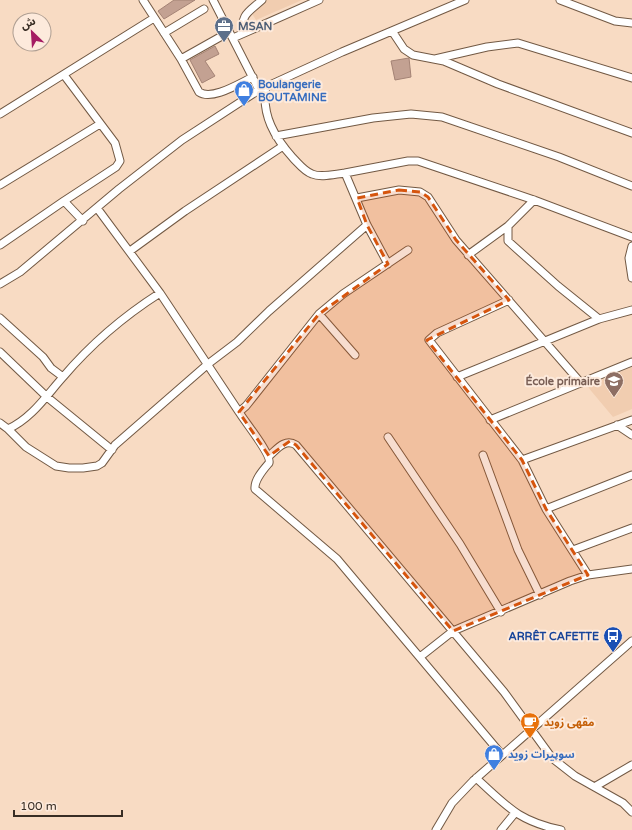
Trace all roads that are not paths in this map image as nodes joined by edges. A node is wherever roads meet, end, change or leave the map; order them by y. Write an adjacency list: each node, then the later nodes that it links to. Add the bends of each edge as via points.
1 (143, 0): 8 (street)
2 (214, 0): 13 (street)
3 (262, 0): 11 (street, via 244,16)
4 (318, 0): 11 (street)
5 (465, 0): 10 (street)
6 (560, 0): 9 (street, via 615,20)
7 (204, 9): 12 (street)
8 (154, 18): 12 (street); 16 (street)
9 (632, 23)
10 (392, 31): 15 (street, via 404,49 413,55); 19 (street)
11 (244, 33): 13 (street)
12 (164, 34): 14 (street)
13 (231, 35): 14 (street); 17 (street)
14 (181, 59): 17 (street, via 195,88 203,95 214,95)
15 (434, 59): 18 (street, via 518,43); 23 (street)
16 (64, 75): 21 (street); 22 (street)
17 (253, 76): 20 (street)
18 (632, 78)
19 (266, 86): 20 (street); 24 (street, via 270,126)
20 (259, 90): 32 (street, via 182,140)
21 (0, 114)
22 (100, 124): 27 (street); 31 (street, via 115,143 120,160 116,167)
23 (632, 133)
24 (276, 136): 25 (street); 28 (street, via 373,118 411,114 442,117 559,157)
25 (283, 146): 26 (street, via 301,167 313,175); 40 (street)
26 (345, 173): 29 (street); 30 (street, via 408,160 418,161)
27 (0, 185)
28 (632, 186)
29 (357, 198): 34 (street); 41 (street, via 399,190 420,192 428,197 443,223)
30 (534, 200): 35 (street); 36 (street)
31 (64, 201): 33 (street); 37 (street)
32 (97, 208): 33 (street); 40 (street)
33 (83, 221): 44 (street, via 20,272)
34 (367, 225): 42 (street); 55 (street, via 237,342)
35 (508, 226): 41 (street); 50 (street, via 508,240)
36 (632, 238)
37 (0, 245)
38 (632, 246): 43 (street, via 629,258)
39 (408, 250): 42 (street)
40 (130, 251): 45 (street)
41 (468, 254): 46 (street)
42 (388, 264): 48 (street, via 343,294)
43 (632, 278)
44 (0, 284)
45 (160, 293): 55 (street); 56 (street, via 115,324)
46 (509, 300): 51 (street); 57 (street, via 430,337 430,343)
47 (632, 310): 50 (street)
48 (319, 314): 53 (street); 60 (street)
49 (0, 318): 56 (street)
50 (599, 319): 51 (street)
51 (546, 341): 57 (street); 58 (street)
52 (0, 352): 59 (street)
53 (355, 355)
54 (632, 362): 58 (street)
55 (208, 364): 60 (street); 68 (street)
56 (63, 377): 59 (street)
57 (457, 377): 61 (street)
58 (581, 383): 61 (street)
59 (47, 397): 65 (street); 68 (street)
60 (240, 412): 70 (street, via 246,425)
61 (490, 420): 71 (street)
62 (632, 420): 64 (street)
63 (0, 422): 65 (street)
64 (617, 425): 66 (street); 71 (street)
65 (8, 429): 68 (street, via 26,447 56,466 96,466 102,463)
66 (632, 435)
67 (388, 437): 79 (street, via 460,544)
68 (112, 450)
69 (483, 455): 78 (street, via 518,550)
70 (269, 456): 80 (street, via 287,442 296,445); 82 (street, via 269,463 258,477 255,489 337,558)
71 (522, 460): 73 (street)
72 (632, 474): 73 (street)
73 (546, 509): 75 (street)
74 (632, 528): 75 (street)
75 (573, 550): 77 (street)
76 (632, 569): 77 (street)
77 (588, 575): 78 (street)
78 (540, 595): 79 (street)
79 (501, 612): 80 (street)
80 (453, 631): 82 (street); 83 (street)
81 (632, 641): 83 (street)
82 (420, 657): 84 (street)
83 (532, 730): 84 (street); 87 (street, via 552,758 562,767)
84 (502, 755): 86 (street)
85 (632, 765): 87 (street)
86 (476, 778): 89 (street); 90 (street, via 452,803)
87 (596, 786): 88 (street, via 623,803)
88 (632, 812)
89 (515, 813): 91 (street); 92 (street, via 539,825)
90 (436, 830)
91 (501, 830)
92 (562, 830)

